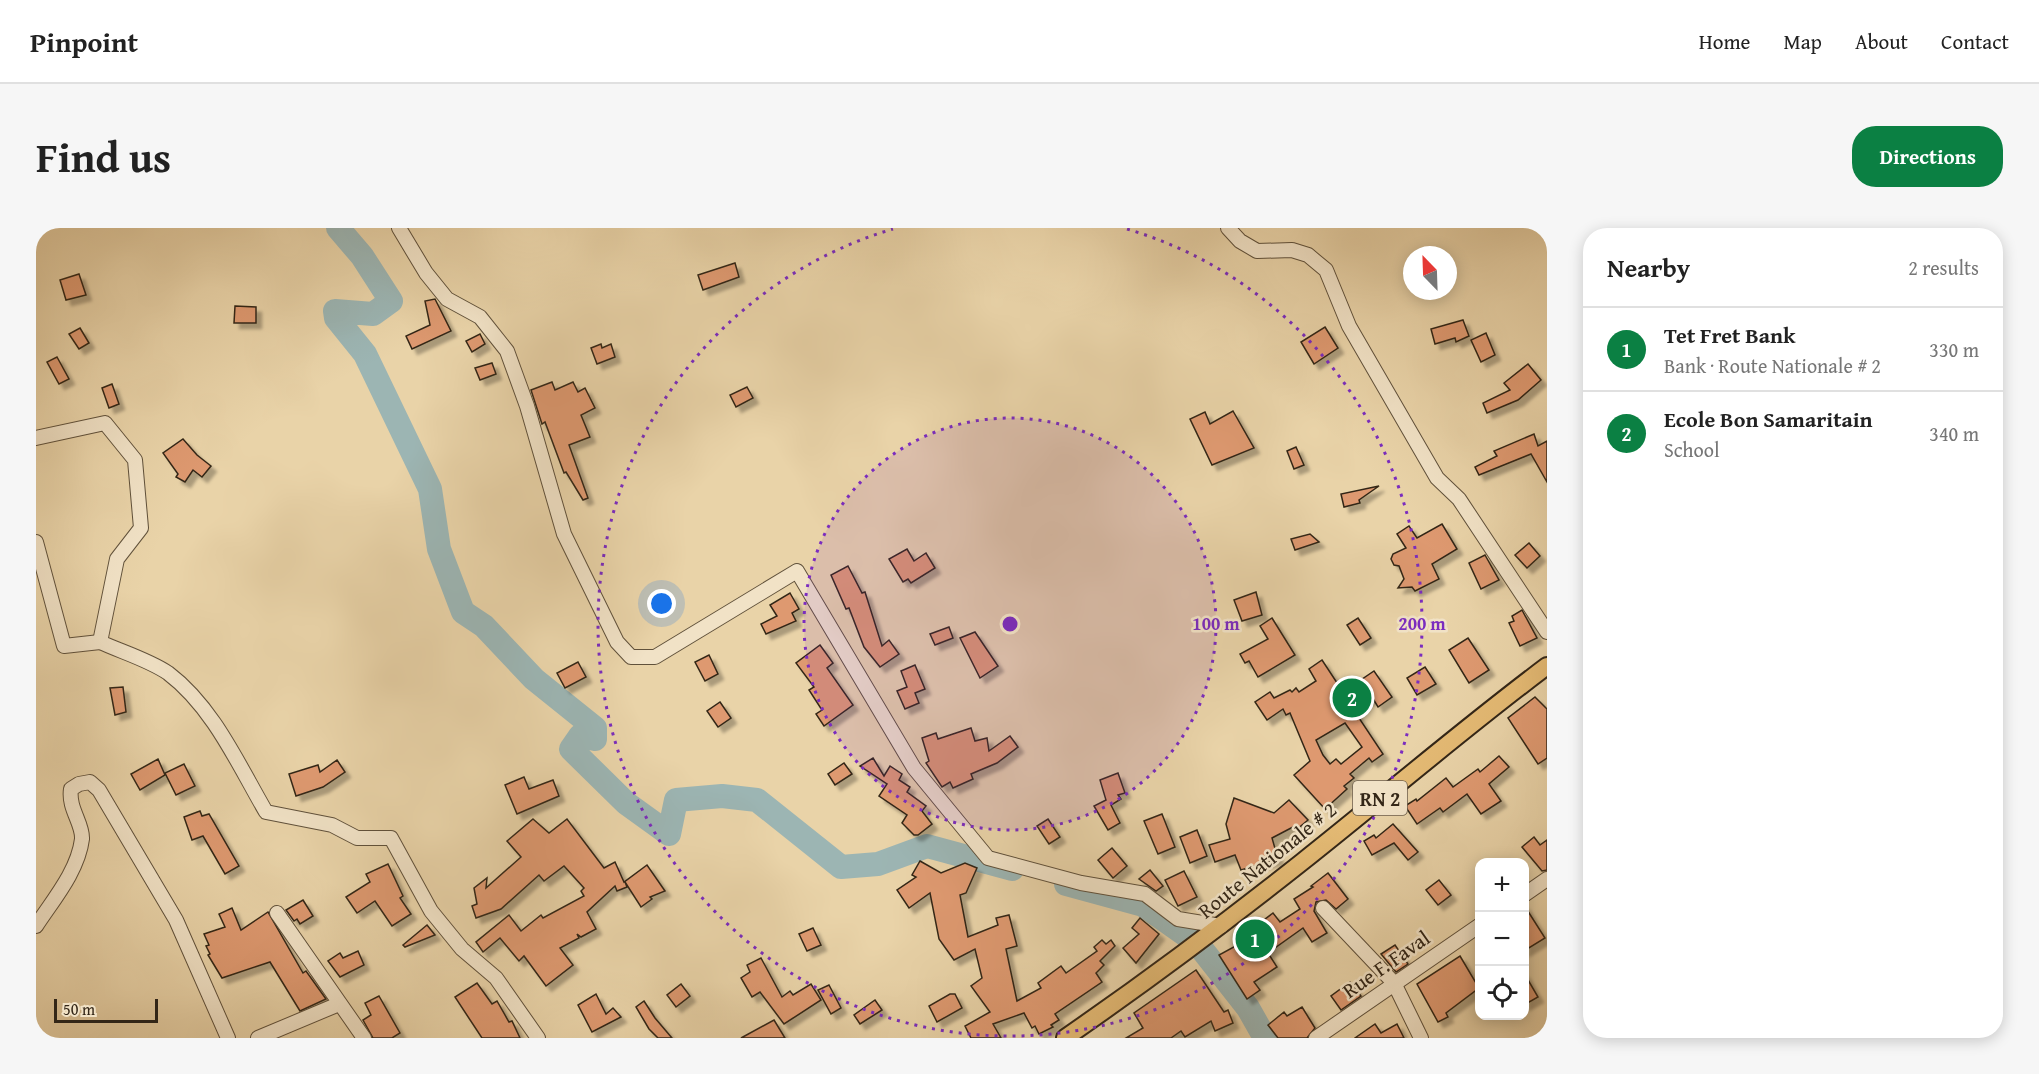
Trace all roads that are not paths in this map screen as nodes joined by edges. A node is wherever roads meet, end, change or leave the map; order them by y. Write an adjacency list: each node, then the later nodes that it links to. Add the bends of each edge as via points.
1 (399, 228): 14 (street, via 447,299 480,317 507,351 564,534 617,642 631,657 656,657 797,571 914,768 988,858 1081,884 1145,894 1178,919)
2 (1228, 228): 5 (street, via 1240,241 1257,250 1292,250 1308,255 1326,270 1349,326 1437,478 1459,499)
3 (36, 438): 6 (street, via 105,423 135,460 141,528 117,559)
4 (36, 542): 6 (street, via 64,646)
5 (1547, 632)
6 (100, 642): 20 (street, via 166,672 196,699 266,812 332,825 357,838 392,838 431,911 462,949 496,978)
7 (1547, 666): 14 (main road, Route Nationale # 2 / RN 2, via 1460,731)
8 (1547, 879): 9 (street)
9 (1529, 892)
10 (1323, 908): 15 (street)
11 (277, 913): 16 (street)
12 (36, 926): 17 (street, via 72,870 82,837 70,801 72,789 90,782 99,789 176,920)
13 (1475, 928): 15 (street, Rue F. Faval)
14 (1217, 929): 21 (main road, Route Nationale # 2 / RN 2)
15 (1394, 984): 22 (street, Rue F. Faval); 23 (street)
16 (339, 1004): 18 (street); 19 (street)
17 (228, 1038)
18 (258, 1038)
19 (364, 1038)
20 (538, 1038)
21 (1065, 1038)
22 (1316, 1038)
23 (1421, 1038)

